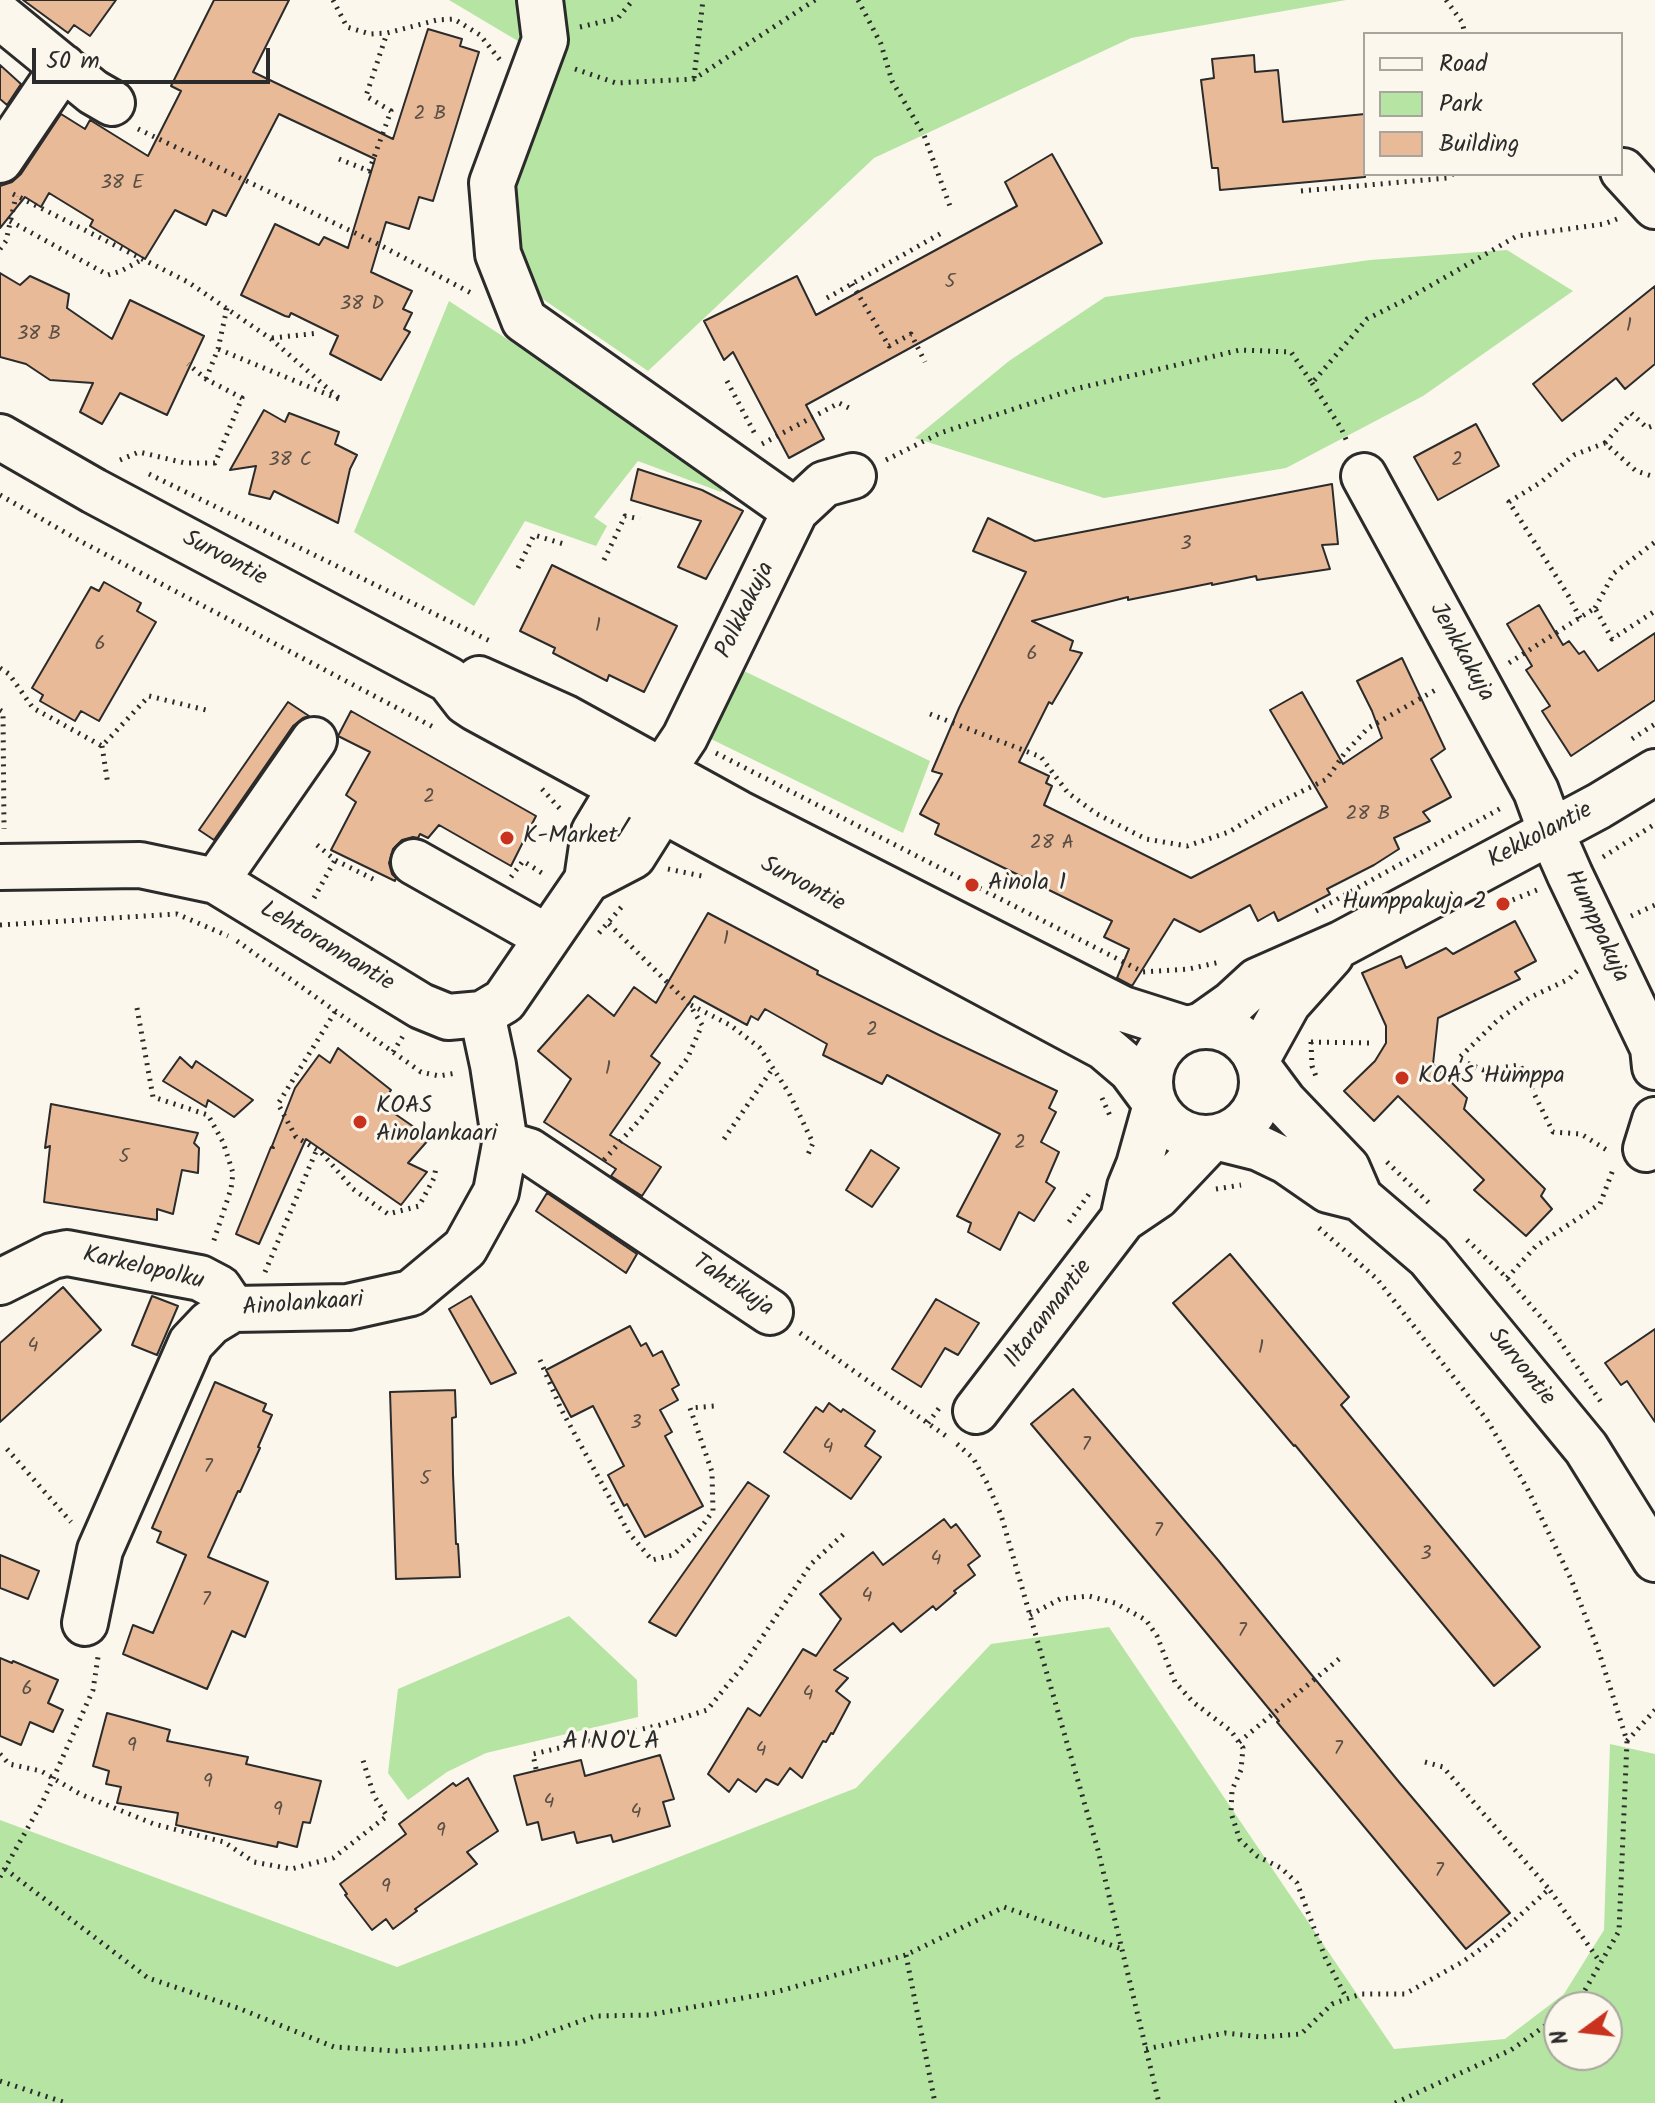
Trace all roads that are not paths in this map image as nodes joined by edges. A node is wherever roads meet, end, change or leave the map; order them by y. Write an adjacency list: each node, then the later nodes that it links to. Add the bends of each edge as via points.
1 (541, 6): 11 (street, via 545,40 492,183 498,254 524,320)
2 (0, 16): 3 (street)
3 (63, 67): 4 (street); 6 (street)
4 (112, 103)
5 (1623, 171): 7 (street)
6 (8, 182)
7 (1654, 204)
8 (0, 437): 12 (street, Survontie)
9 (853, 476): 11 (street, Polkkakuja, via 824,484)
10 (1364, 476): 17 (street, Jenkkakuja, via 1536,791)
11 (795, 511): 16 (street, Polkkakuja)
12 (449, 680): 15 (street, Survontie, via 466,702); 16 (street, Survontie, via 477,678 564,717)
13 (314, 740): 21 (street)
14 (1642, 756): 17 (street, Kekkolantie, via 1599,806)
15 (621, 787): 16 (street); 20 (street)
16 (662, 790): 20 (street, via 633,856); 25 (street, Survontie, via 738,813 1123,1009); 28 (street, Survontie, via 1104,1047 1131,1070)
17 (1551, 832): 22 (street, Kekkolantie); 27 (street, Humppakuja, via 1653,1048)
18 (2, 849): 21 (street, Lehtorannantie, via 140,865)
19 (396, 872): 23 (street)
20 (561, 874): 23 (street)
21 (216, 881): 24 (street, Lehtorannantie, via 421,1006 448,1017)
22 (1328, 928): 25 (street, Kekkolantie); 26 (street, Kekkolantie)
23 (533, 929): 24 (street, via 504,1001)
24 (482, 1014): 30 (street, Ainolankaari)
25 (1194, 1028): 26 (street, via 1215,1027 1240,1037); 28 (street, via 1160,1049 1149,1081)
26 (1259, 1065): 29 (street, via 1258,1105 1235,1131); 31 (street, Survontie, via 1284,1102 1347,1168)
27 (1655, 1067)
28 (1153, 1102): 29 (street, via 1164,1122 1178,1132); 32 (street, Iltarannantie)
29 (1215, 1138): 31 (street, Survontie, via 1259,1148 1328,1190); 32 (street, Iltarannantie, via 1157,1196)
30 (505, 1144): 34 (street, Ainolankaari, via 496,1192 465,1248 411,1293 348,1307); 35 (street, Tahtikuja, via 529,1151)
31 (1360, 1198): 37 (street, Survontie, via 1429,1257 1586,1448)
32 (1123, 1219): 36 (street, Iltarannantie)
33 (0, 1282): 34 (street, Karkelopolku, via 67,1253 200,1278 219,1288)
34 (233, 1309): 38 (street, Ainolankaari, via 191,1343 100,1550)
35 (770, 1312)
36 (964, 1426)
37 (1655, 1559)
38 (92, 1638)

